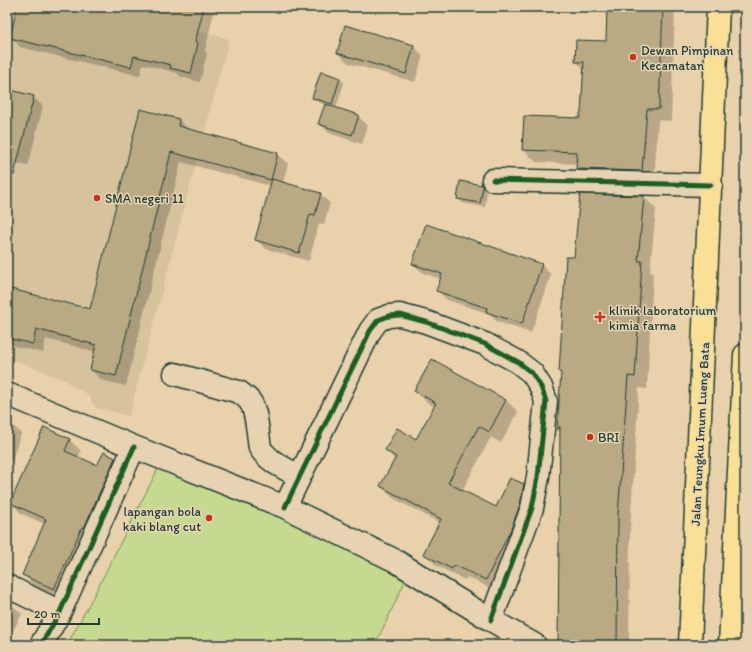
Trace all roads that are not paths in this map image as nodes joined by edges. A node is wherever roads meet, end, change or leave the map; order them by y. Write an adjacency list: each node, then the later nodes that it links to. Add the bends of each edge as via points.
1 (718, 7): 3 (highway, Jalan Teungku Imum Lueng Bata)
2 (493, 180): 3 (street)
3 (711, 185): 16 (highway, Jalan Teungku Imum Lueng Bata)
4 (745, 355): 10 (highway)
5 (175, 374): 8 (street, via 239,392 247,397 254,409 263,453 271,461)
6 (7, 394): 7 (street)
7 (134, 447): 9 (street); 12 (street)
8 (299, 476): 9 (street); 13 (street, via 370,330 378,320 400,315 426,322 484,344 518,362 532,373 546,401 532,508)
9 (285, 507): 13 (street, via 394,560)
10 (740, 549): 17 (highway)
11 (7, 586): 12 (street)
12 (60, 612): 14 (street)
13 (491, 620): 15 (street)
14 (41, 645)
15 (535, 645)
16 (690, 645)
17 (730, 645)

